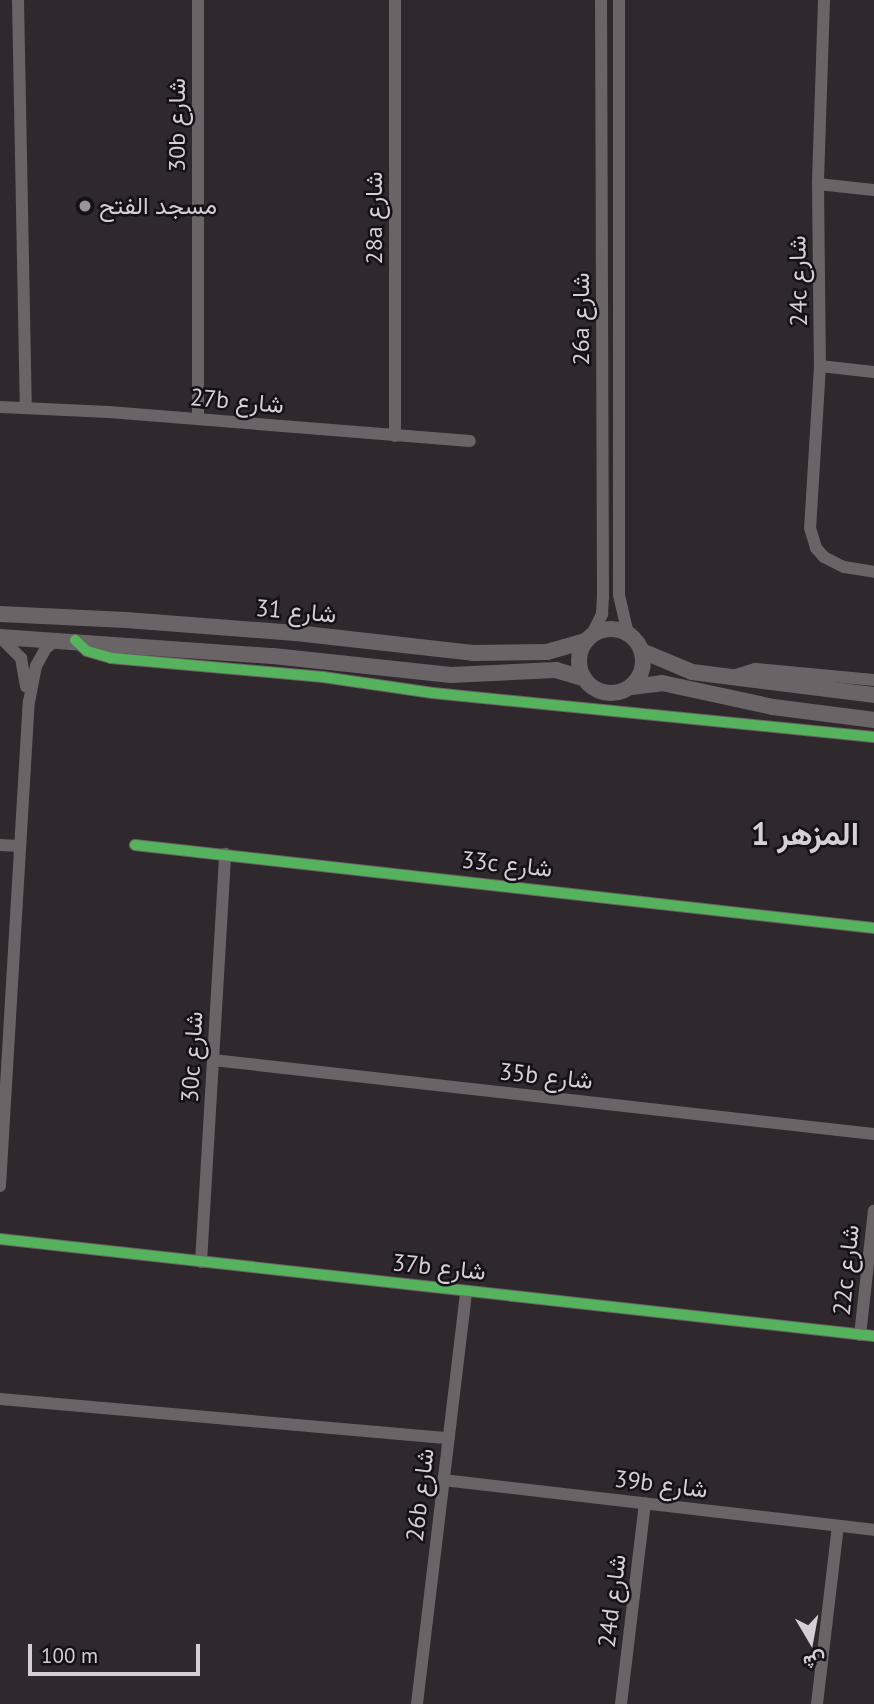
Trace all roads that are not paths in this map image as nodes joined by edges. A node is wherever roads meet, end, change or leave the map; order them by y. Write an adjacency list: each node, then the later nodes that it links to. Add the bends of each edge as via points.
1 (18, 0): 12 (street)
2 (198, 0): 13 (street, 30b شارع)
3 (395, 0): 14 (street, 28a شارع)
4 (601, 0): 20 (street, 26a شارع, via 603,597 602,614)
5 (619, 0): 18 (street, 26a شارع, via 619,595)
6 (824, 0): 7 (street, 24c شارع)
7 (818, 184): 8 (street); 9 (street, 24c شارع)
8 (874, 190)
9 (820, 366): 10 (street); 16 (street, 24c شارع, via 810,528 824,557 844,567)
10 (874, 372)
11 (0, 407): 12 (street, 27b شارع)
12 (26, 408): 13 (street, 27b شارع)
13 (198, 419): 14 (street, 27b شارع)
14 (395, 436): 15 (street, 27b شارع)
15 (470, 440)
16 (874, 572)
17 (0, 614): 20 (street, شارع 31, via 296,633 472,653 547,652)
18 (628, 634): 20 (street, via 605,629); 23 (street)
19 (0, 637): 21 (street, شارع 31); 29 (street, via 24,665)
20 (588, 639): 24 (street, via 579,655)
21 (57, 640): 22 (street, شارع 31); 29 (street, via 36,666)
22 (75, 640): 24 (street, شارع 31, via 451,675 555,670); 31 (street, via 87,651 111,658)
23 (642, 652): 25 (street, via 678,668); 27 (street, via 643,667)
24 (583, 678): 27 (street, via 601,692 617,693)
25 (728, 678): 26 (street, via 756,669); 28 (street)
26 (874, 680)
27 (631, 687): 30 (street, via 662,683 773,707)
28 (874, 695)
29 (29, 702): 34 (street)
30 (874, 720)
31 (874, 737)
32 (0, 845): 34 (street)
33 (135, 845): 35 (street, 33c شارع)
34 (20, 846): 39 (street)
35 (225, 854): 36 (street, 33c شارع); 37 (street, 30c شارع)
36 (874, 928)
37 (213, 1060): 38 (street, 35b شارع); 42 (street, 30c شارع)
38 (874, 1134)
39 (0, 1186)
40 (874, 1210): 44 (street, 22c شارع)
41 (0, 1240): 42 (street, 37b شارع)
42 (201, 1262): 43 (street, 37b شارع)
43 (466, 1291): 44 (street, 37b شارع); 47 (street, 26b شارع)
44 (860, 1335): 45 (street, 37b شارع)
45 (874, 1336)
46 (0, 1399): 47 (street)
47 (448, 1438): 48 (street, 26b شارع)
48 (443, 1480): 49 (street, 39b شارع); 52 (street, 26b شارع)
49 (645, 1503): 50 (street, 39b شارع); 53 (street, 24d شارع)
50 (838, 1526): 51 (street, 39b شارع); 54 (street)
51 (874, 1530)
52 (417, 1704)
53 (621, 1704)
54 (817, 1704)

